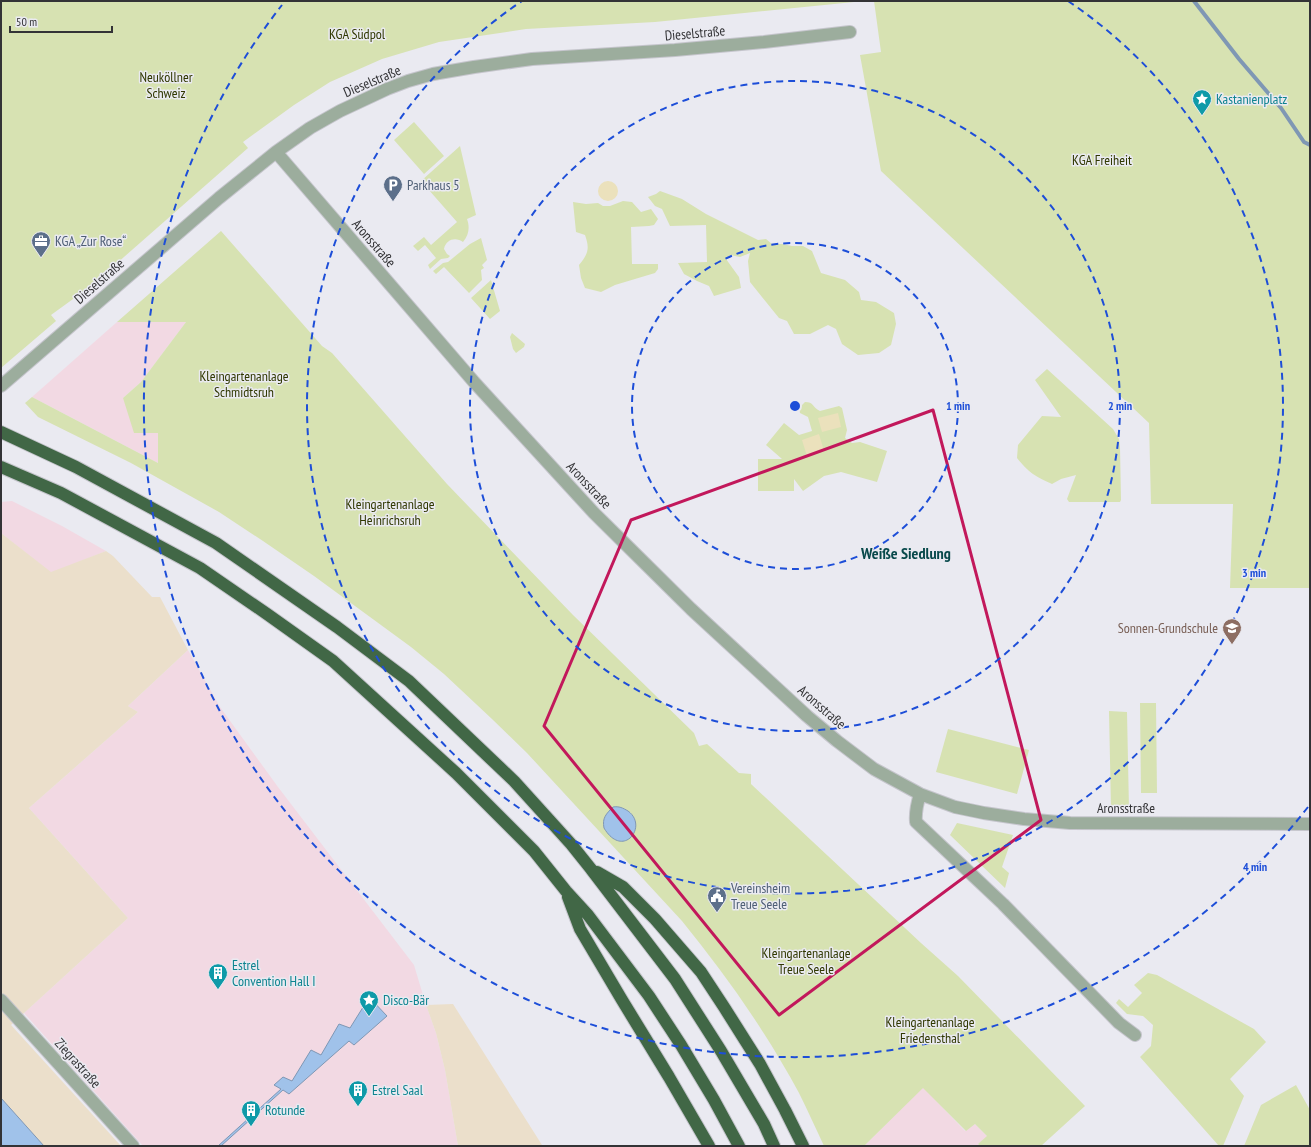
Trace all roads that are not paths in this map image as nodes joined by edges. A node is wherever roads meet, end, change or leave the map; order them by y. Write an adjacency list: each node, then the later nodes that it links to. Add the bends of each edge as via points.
1 (850, 32): 2 (street, Dieselstraße, via 675,50 532,59 433,74 408,81 340,111)
2 (276, 152): 3 (street, Dieselstraße); 6 (street, Aronsstraße, via 474,382 629,548 807,716 874,769)
3 (1, 386)
4 (1, 432): 8 (highway, via 76,466 216,543 337,627 409,681 509,776)
5 (1, 467): 9 (highway, via 62,493 200,568 333,661 456,773 534,851)
6 (920, 794): 7 (street, Aronsstraße, via 984,813 1070,823); 11 (street, via 916,822 1003,904 1119,1023)
7 (1310, 824)
8 (591, 868): 15 (highway, via 675,979 721,1051); 16 (highway, via 623,888 655,919 701,972 760,1064)
9 (566, 891): 13 (highway, via 580,928); 14 (highway, via 588,914 649,996 681,1045)
10 (1, 1000): 12 (street, Ziegrastraße)
11 (1135, 1035)
12 (133, 1146)
13 (709, 1146)
14 (739, 1146)
15 (774, 1146)
16 (803, 1146)

